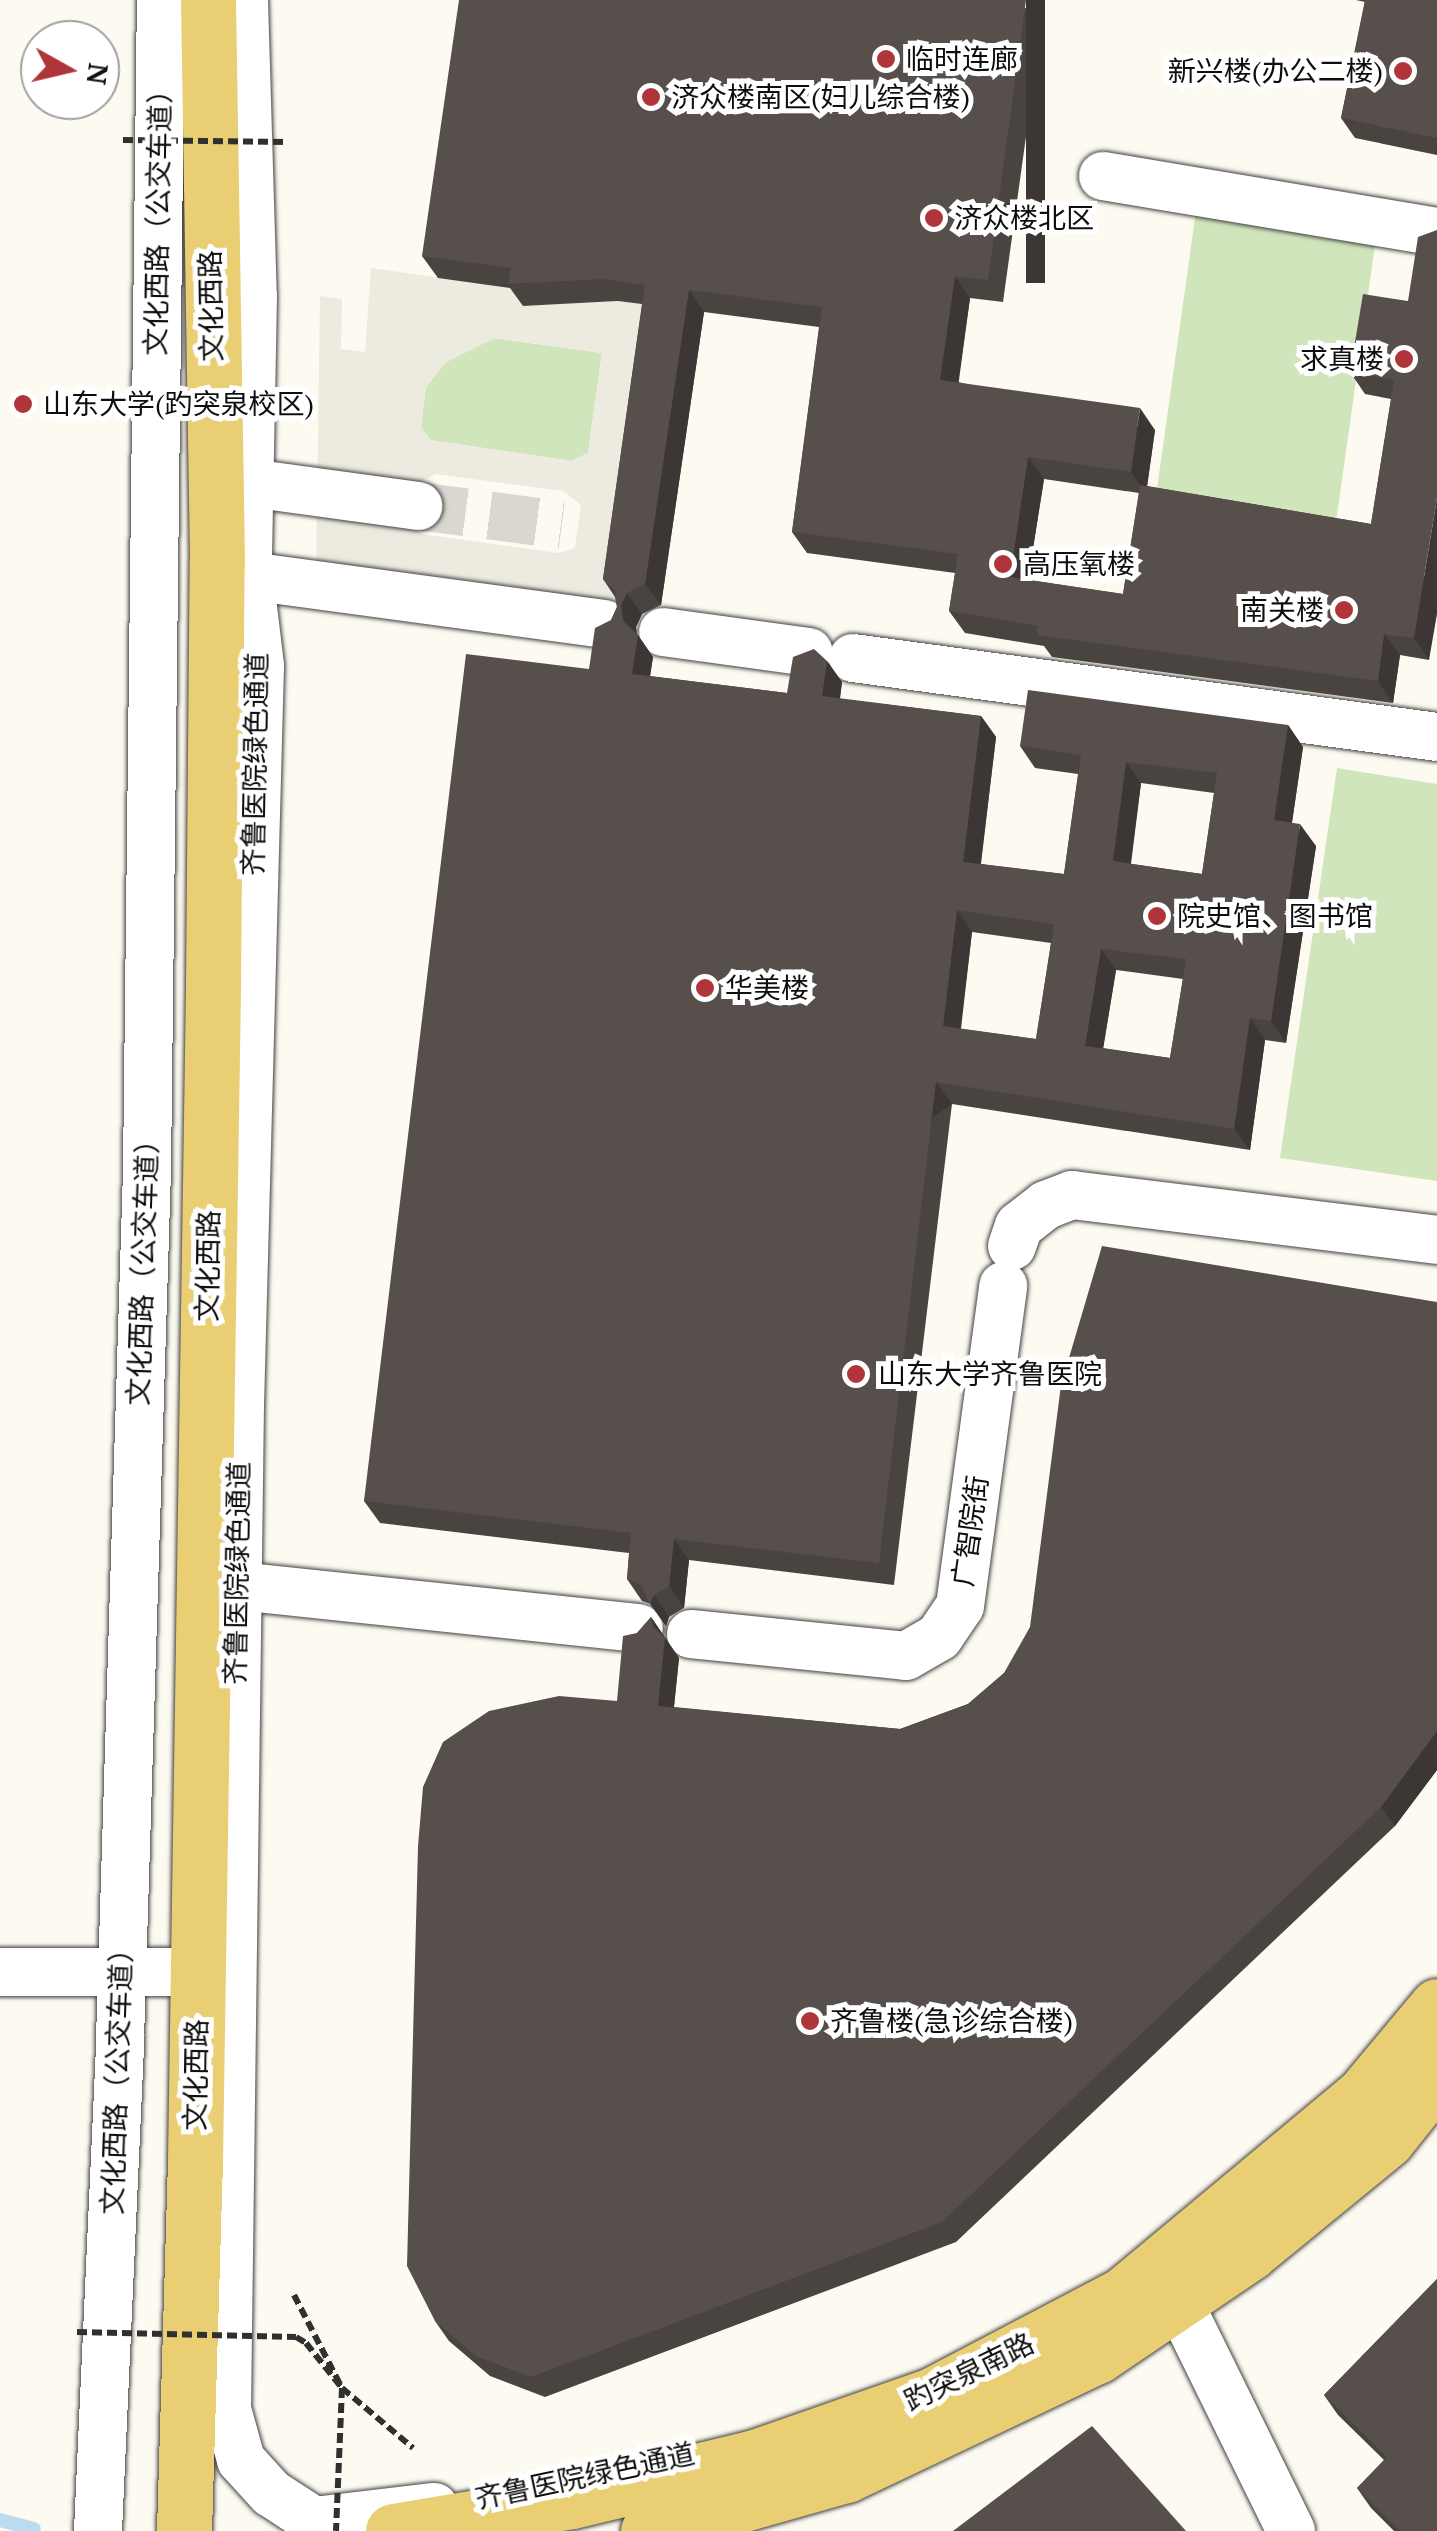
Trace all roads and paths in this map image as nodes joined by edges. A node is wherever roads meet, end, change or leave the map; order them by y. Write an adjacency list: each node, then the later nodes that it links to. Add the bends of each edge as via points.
1 (161, 0): 18 (street, 文化西路（公交车道）, via 147,1171)
2 (208, 0): 20 (main road, 文化西路, via 216,579)
3 (244, 0): 8 (street, 齐鲁医院绿色通道, via 253,296)
4 (123, 140): 5 (path, bridge)
5 (287, 142)
6 (1102, 176): 7 (street)
7 (1437, 232)
8 (250, 482): 9 (street); 10 (street, 齐鲁医院绿色通道)
9 (418, 506)
10 (249, 576): 11 (street); 15 (street, 齐鲁医院绿色通道, via 260,666)
11 (605, 624)
12 (663, 632): 13 (street)
13 (1437, 737)
14 (1437, 1240): 17 (street, 广智院街, via 1072,1195 1046,1205 1019,1226 1007,1266 960,1606 939,1637 906,1656)
15 (237, 1586): 16 (street); 27 (street, 齐鲁医院绿色通道, via 226,2409 241,2460 270,2493 314,2521 602,2476)
16 (639, 1628)
17 (691, 1634)
18 (100, 1971): 19 (street); 20 (street); 29 (street, 文化西路（公交车道）)
19 (0, 1972)
20 (197, 1972): 30 (main road, 文化西路)
21 (1437, 2006): 27 (main road, 趵突泉南路, via 1362,2096 1124,2294 932,2395)
22 (1437, 2077): 24 (main road, 趵突泉南路, via 1387,2140)
23 (294, 2295): 26 (path)
24 (1178, 2302): 33 (main road, 趵突泉南路, via 1097,2356 846,2475); 34 (street)
25 (77, 2332): 26 (path, bridge, via 296,2337)
26 (342, 2388): 28 (path); 31 (path, bridge)
27 (892, 2409): 32 (main road, 趵突泉南路, via 755,2457 572,2500)
28 (412, 2448)
29 (98, 2531)
30 (184, 2531)
31 (336, 2531)
32 (392, 2531)
33 (648, 2531)
34 (1291, 2531)

